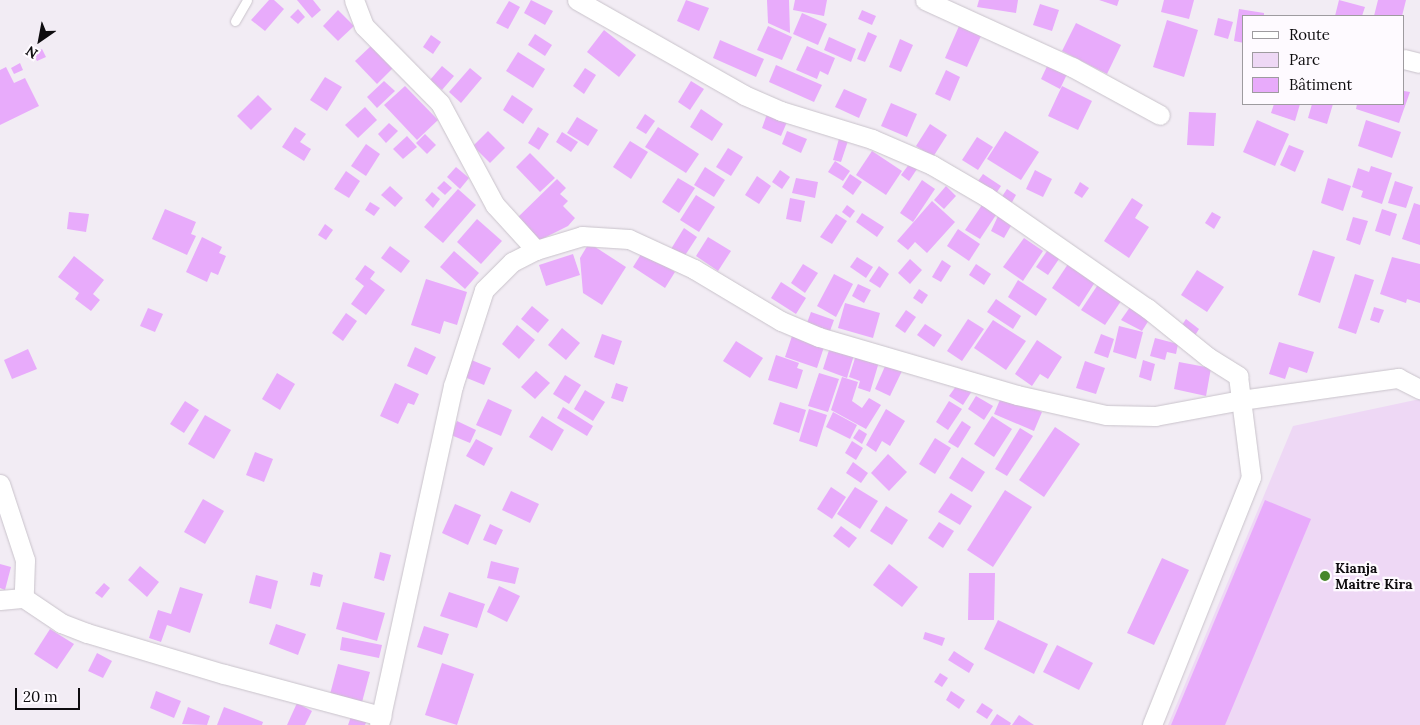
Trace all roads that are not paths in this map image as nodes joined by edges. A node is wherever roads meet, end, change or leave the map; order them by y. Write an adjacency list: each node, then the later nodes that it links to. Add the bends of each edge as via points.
1 (247, 0): 5 (lane)
2 (354, 0): 9 (street, via 364,26 440,103 496,205)
3 (577, 0): 11 (street, via 744,95 781,111 872,139 932,165 987,197 1147,308 1208,357 1238,376)
4 (925, 0): 8 (street, via 1072,67)
5 (235, 21)
6 (1405, 59): 7 (street)
7 (1420, 64)
8 (1160, 115)
9 (536, 250): 11 (street, via 582,236 628,239 694,269 781,322 819,337 1017,395 1106,415 1155,416); 15 (street, via 512,262 484,290 453,386)
10 (1420, 389): 11 (street, via 1398,378)
11 (1242, 400): 16 (street, via 1251,477)
12 (0, 484): 13 (street, via 25,560)
13 (24, 598): 14 (street); 15 (street, via 61,623 87,633)
14 (0, 600)
15 (380, 720)
16 (1152, 725)

